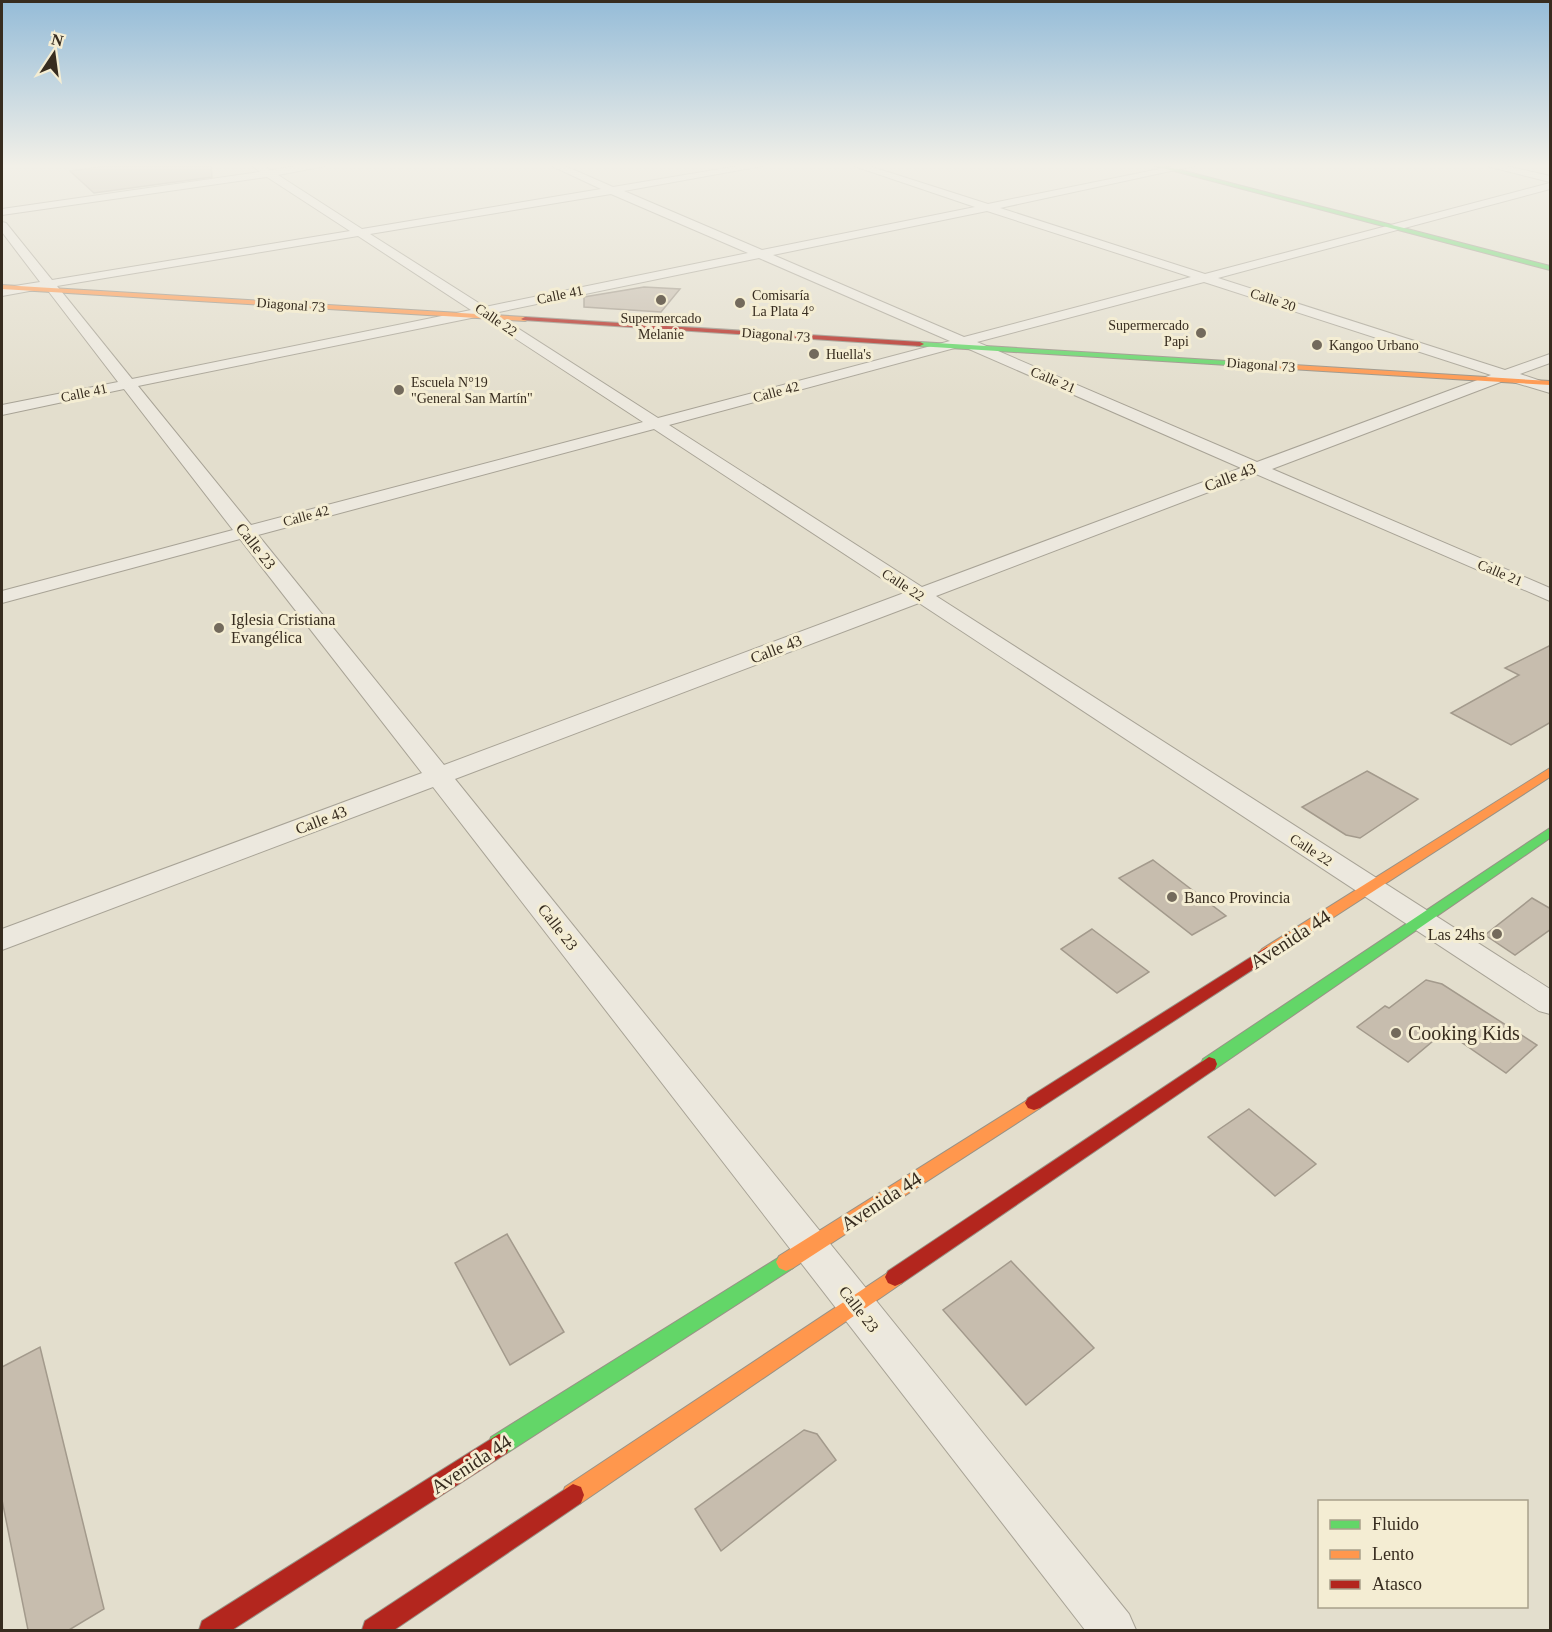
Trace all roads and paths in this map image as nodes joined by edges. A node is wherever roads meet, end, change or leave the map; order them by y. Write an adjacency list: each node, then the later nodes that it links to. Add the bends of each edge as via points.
1 (17, 242): 15 (street, Calle 23)
2 (305, 242): 15 (street)
3 (375, 242): 19 (street, Calle 22)
4 (732, 242): 10 (street, Calle 21)
5 (818, 242): 10 (street, Calle 41)
6 (1093, 242): 14 (street, Calle 20)
7 (1341, 242): 14 (street, Calle 42)
8 (1450, 242): 12 (main road)
9 (1483, 242): 11 (main road)
10 (760, 254): 19 (street, Calle 41); 21 (street, Calle 21)
11 (1551, 259)
12 (1551, 268)
13 (2, 278): 15 (main road, Diagonal 73)
14 (1205, 278): 21 (street, Calle 42); 24 (street, Calle 20)
15 (53, 284): 17 (main road, Diagonal 73); 19 (main road, Diagonal 73); 20 (main road, Diagonal 73); 27 (street, Calle 23)
16 (2, 287): 17 (main road, Diagonal 73)
17 (25, 288): 18 (street)
18 (2, 292)
19 (487, 311): 20 (main road, Diagonal 73); 21 (main road, Diagonal 73); 30 (street, Calle 22)
20 (462, 316): 27 (street, Calle 41)
21 (963, 342): 24 (main road, Diagonal 73); 30 (street, Calle 42); 31 (street, Calle 21)
22 (1551, 358): 24 (street, Calle 43)
23 (1551, 373): 24 (main road, Diagonal 73)
24 (1500, 374): 25 (street, Calle 20); 31 (street, Calle 43)
25 (1527, 382): 26 (main road); 28 (street, Calle 20)
26 (1551, 383)
27 (128, 384): 29 (street, Calle 41); 32 (street, Calle 23)
28 (1551, 389)
29 (2, 410)
30 (655, 424): 32 (street, Calle 42); 34 (street, Calle 22)
31 (1255, 467): 33 (street, Calle 21); 34 (street, Calle 43)
32 (245, 533): 35 (street, Calle 42); 37 (street, Calle 23)
33 (1551, 595)
34 (919, 596): 37 (street, Calle 43); 39 (street, Calle 22)
35 (2, 597)
36 (1551, 772): 39 (main road, Avenida 44)
37 (439, 776): 41 (street, Calle 43); 43 (street, Calle 23)
38 (1551, 832): 40 (main road)
39 (1369, 888): 40 (street, Calle 22); 43 (main road, Avenida 44)
40 (1421, 920): 42 (street, Calle 22); 44 (main road)
41 (2, 940)
42 (1551, 1003)
43 (811, 1246): 44 (street, Calle 23); 45 (main road, Avenida 44)
44 (855, 1304): 46 (main road); 47 (street, Calle 23)
45 (210, 1630)
46 (374, 1630)
47 (1113, 1630)

